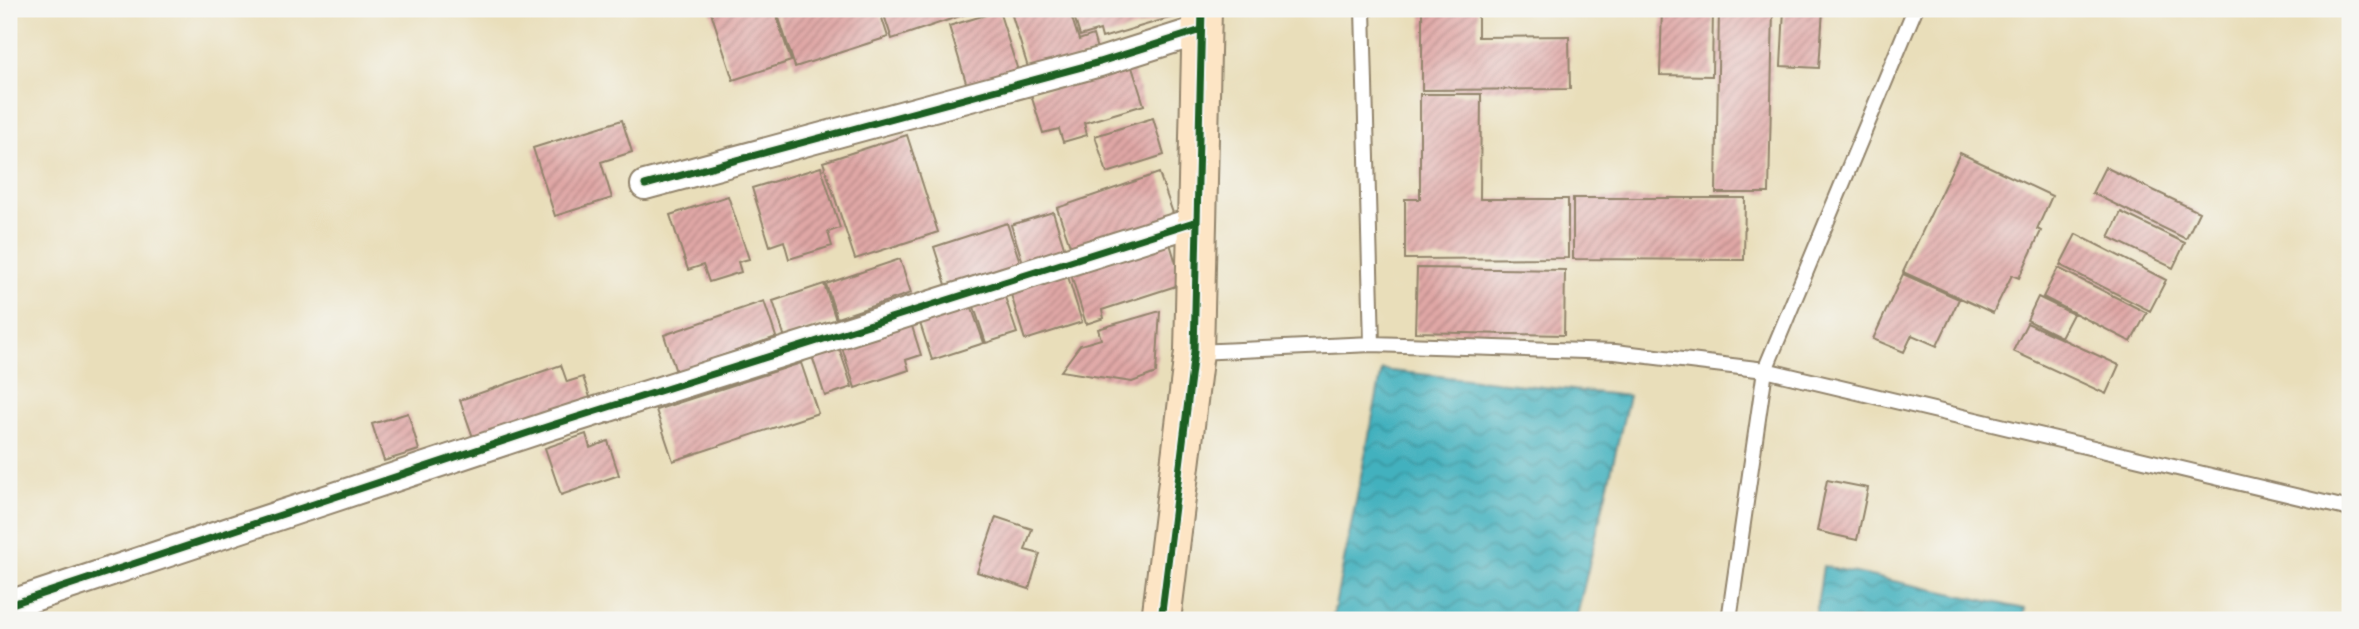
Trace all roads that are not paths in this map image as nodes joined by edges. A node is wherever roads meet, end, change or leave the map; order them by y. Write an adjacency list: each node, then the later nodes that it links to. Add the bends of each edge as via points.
1 (1363, 9): 6 (lane)
2 (1915, 9): 8 (lane)
3 (1201, 19): 4 (street, via 1100,62); 5 (street)
4 (645, 185)
5 (1197, 221): 7 (street); 10 (street, via 552,425)
6 (1372, 344): 7 (lane); 8 (lane, via 1615,352)
7 (1194, 352): 11 (street)
8 (1765, 370): 9 (lane); 12 (lane)
9 (2350, 509)
10 (15, 603)
11 (1161, 620)
12 (1729, 620)

